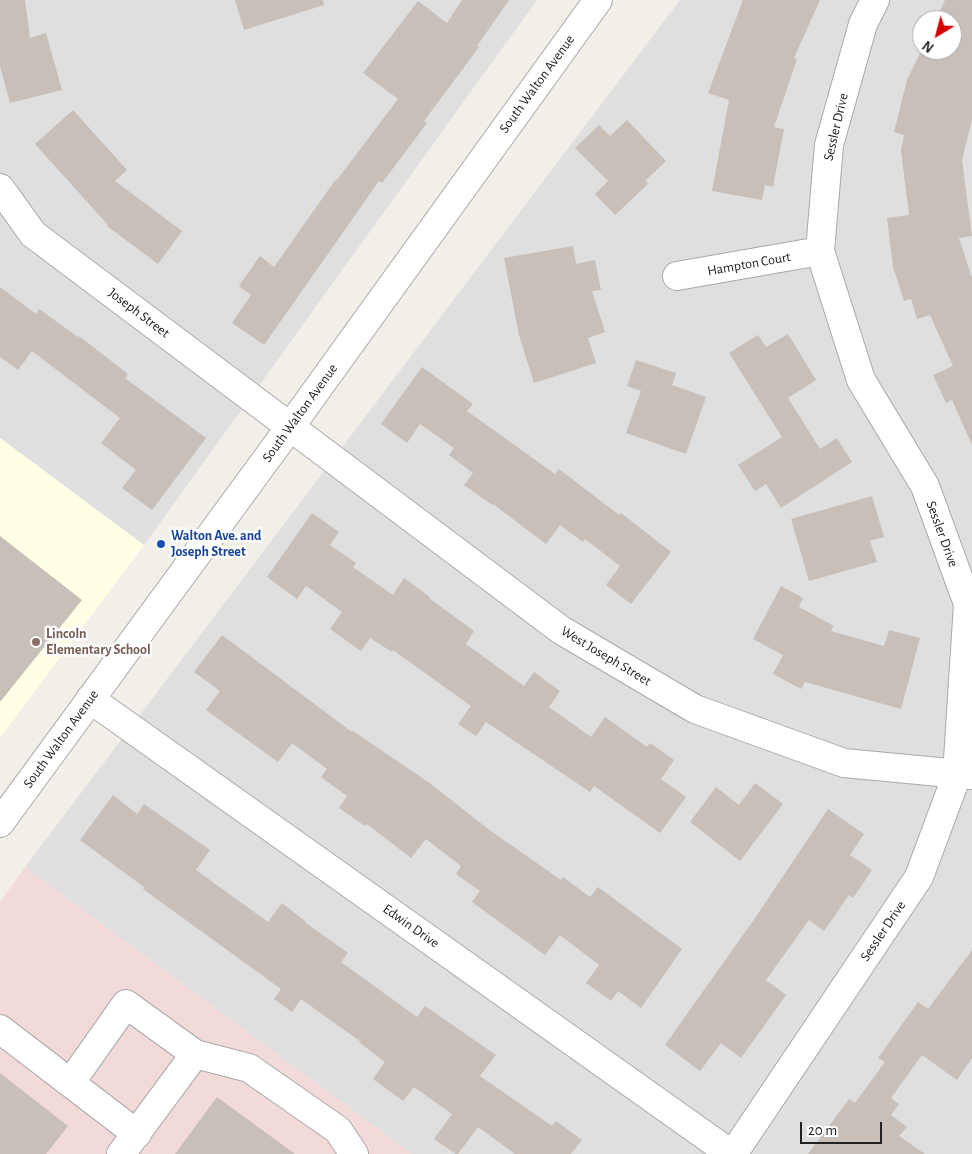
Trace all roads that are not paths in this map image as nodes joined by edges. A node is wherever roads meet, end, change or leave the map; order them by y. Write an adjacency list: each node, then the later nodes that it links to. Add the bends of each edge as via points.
1 (598, 0): 6 (street, South Walton Avenue)
2 (875, 0): 4 (street, Sessler Drive, via 863,24 829,145)
3 (0, 188): 6 (street, Joseph Street, via 34,234)
4 (820, 251): 5 (street, Hampton Court); 8 (street, Sessler Drive, via 861,380 925,486 968,604)
5 (678, 276)
6 (290, 427): 7 (street, South Walton Avenue); 8 (street, West Joseph Street, via 562,630 695,709 844,763)
7 (90, 699): 9 (street, South Walton Avenue); 15 (street, Edwin Drive)
8 (965, 775): 15 (street, Sessler Drive, via 919,878)
9 (0, 823)
10 (0, 1029): 12 (street)
11 (195, 1054): 12 (street, via 126,1004); 13 (street); 14 (street, via 249,1068 338,1130)
12 (71, 1082): 13 (street)
13 (129, 1144)
14 (354, 1154)
15 (732, 1154)

